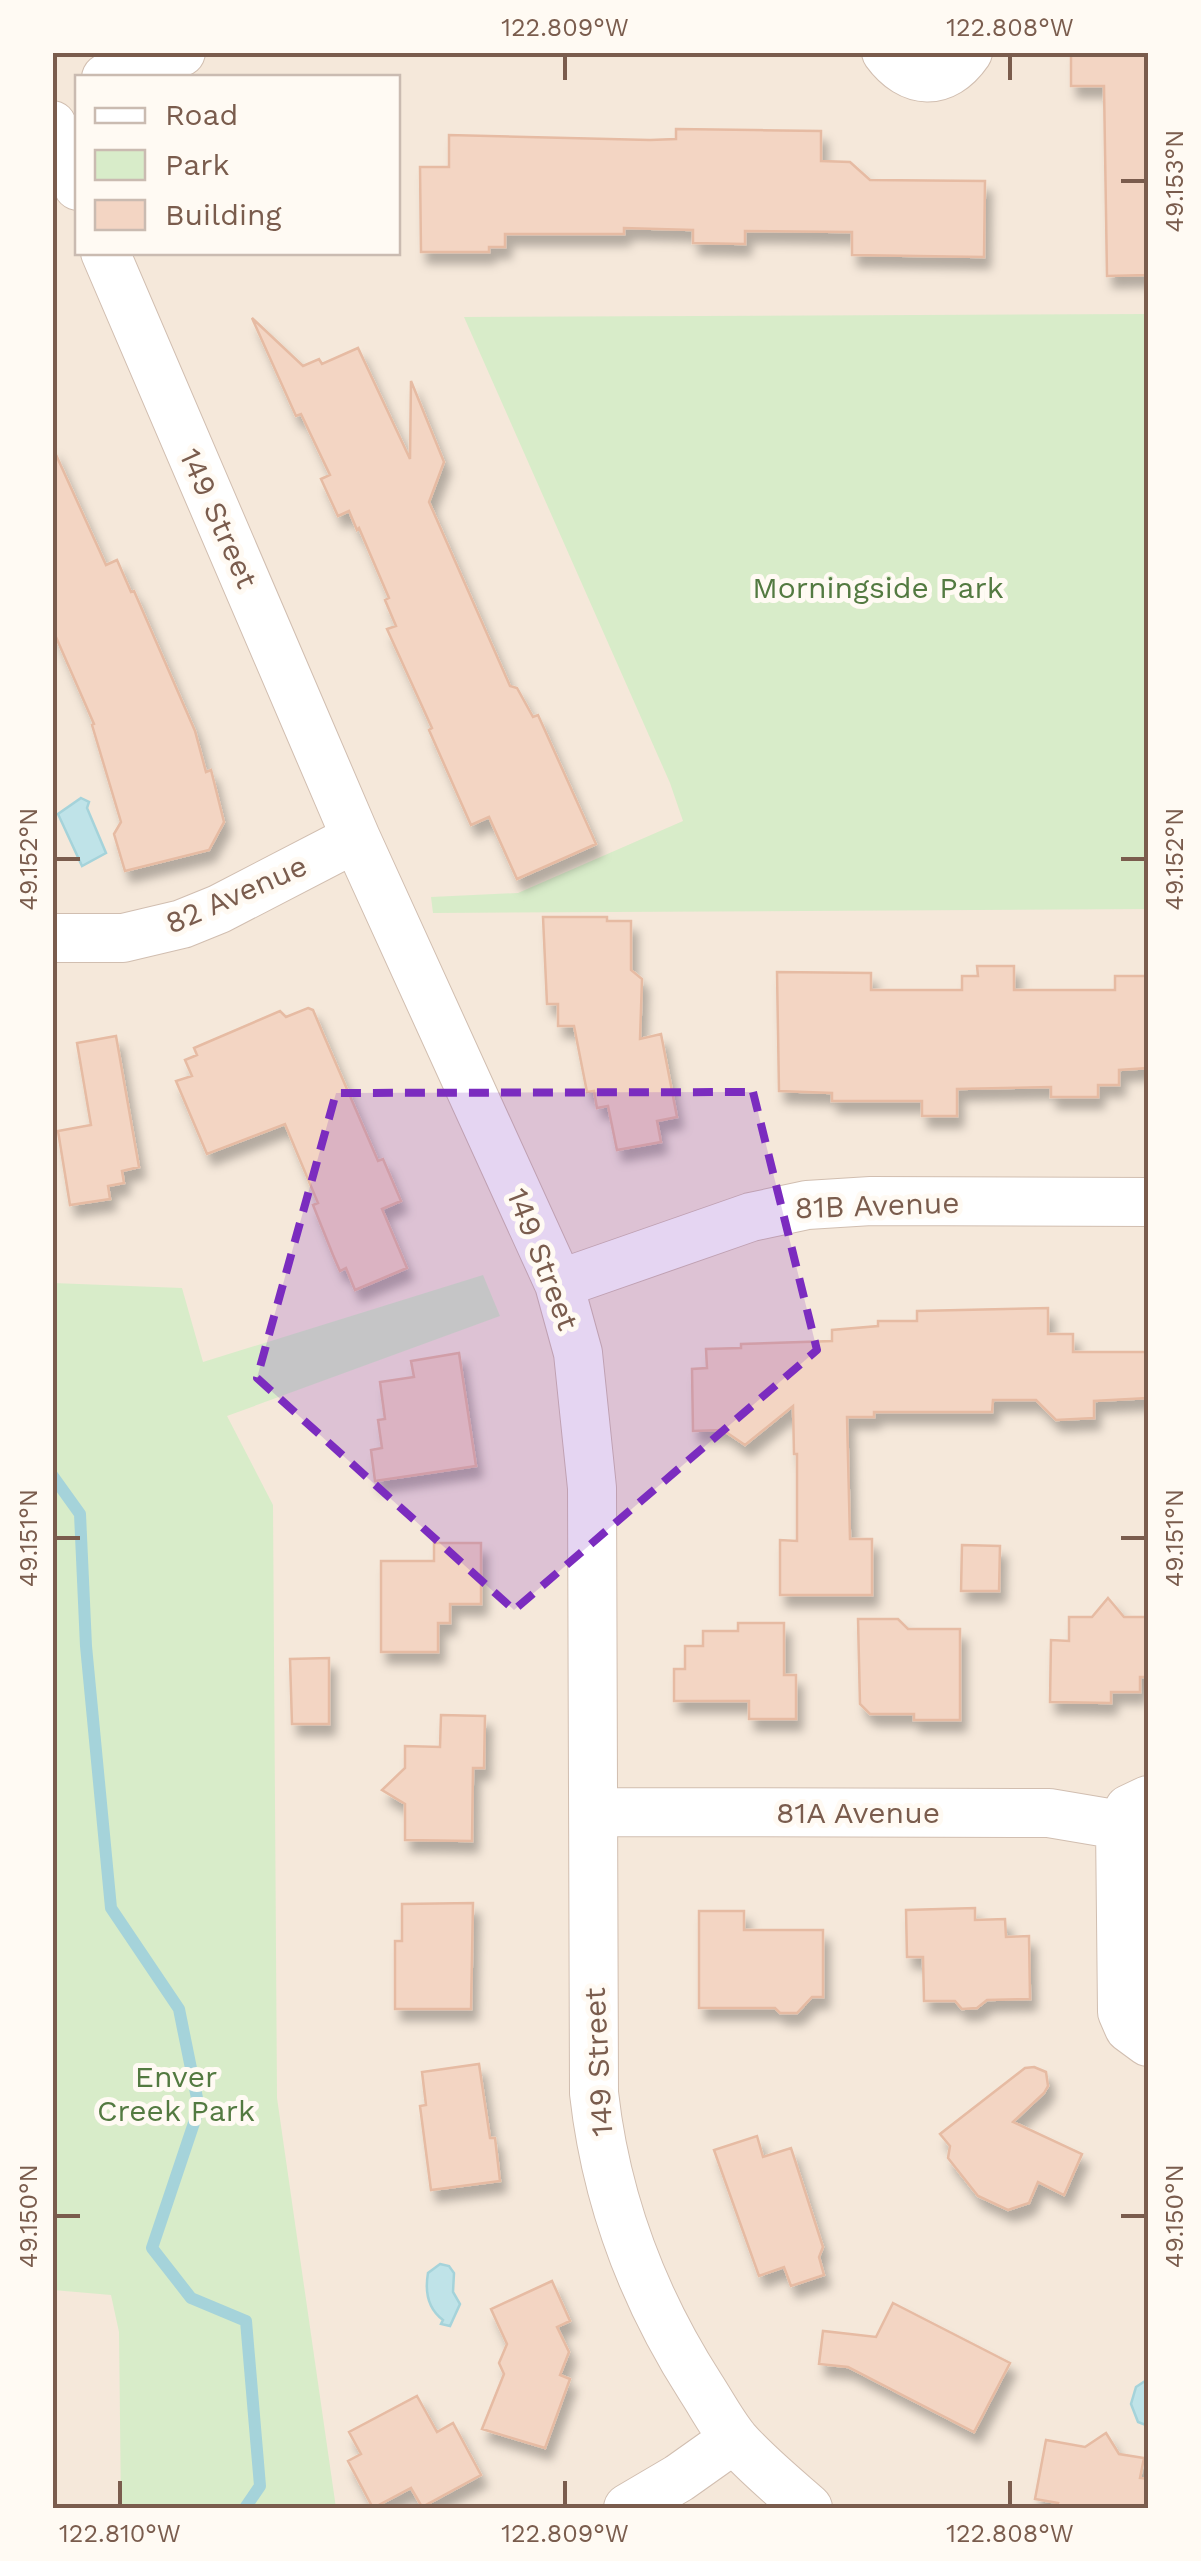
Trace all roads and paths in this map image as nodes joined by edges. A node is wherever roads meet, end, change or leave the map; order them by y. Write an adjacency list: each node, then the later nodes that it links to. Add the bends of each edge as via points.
1 (181, 52): 4 (street)
2 (886, 52): 3 (street, via 920,79 944,76)
3 (968, 52)
4 (115, 75)
5 (75, 94): 6 (street)
6 (52, 105)
7 (52, 125): 8 (street)
8 (75, 179)
9 (106, 255): 10 (street, 149 Street)
10 (356, 838): 11 (street, 82 Avenue, via 182,924 122,938); 13 (street, 149 Street)
11 (52, 938)
12 (1148, 1202): 13 (street, 81B Avenue, via 808,1205 751,1217)
13 (559, 1284): 14 (street, 149 Street, via 578,1352 592,1488)
14 (595, 1812): 15 (street, 81A Avenue); 17 (street, 149 Street, via 594,2093 606,2168 655,2308)
15 (1134, 1813): 16 (street, 81A Avenue, via 1122,2012 1129,2028)
16 (1148, 2042)
17 (734, 2439): 18 (street); 19 (street, 149 Street)
18 (628, 2508)
19 (808, 2508)

